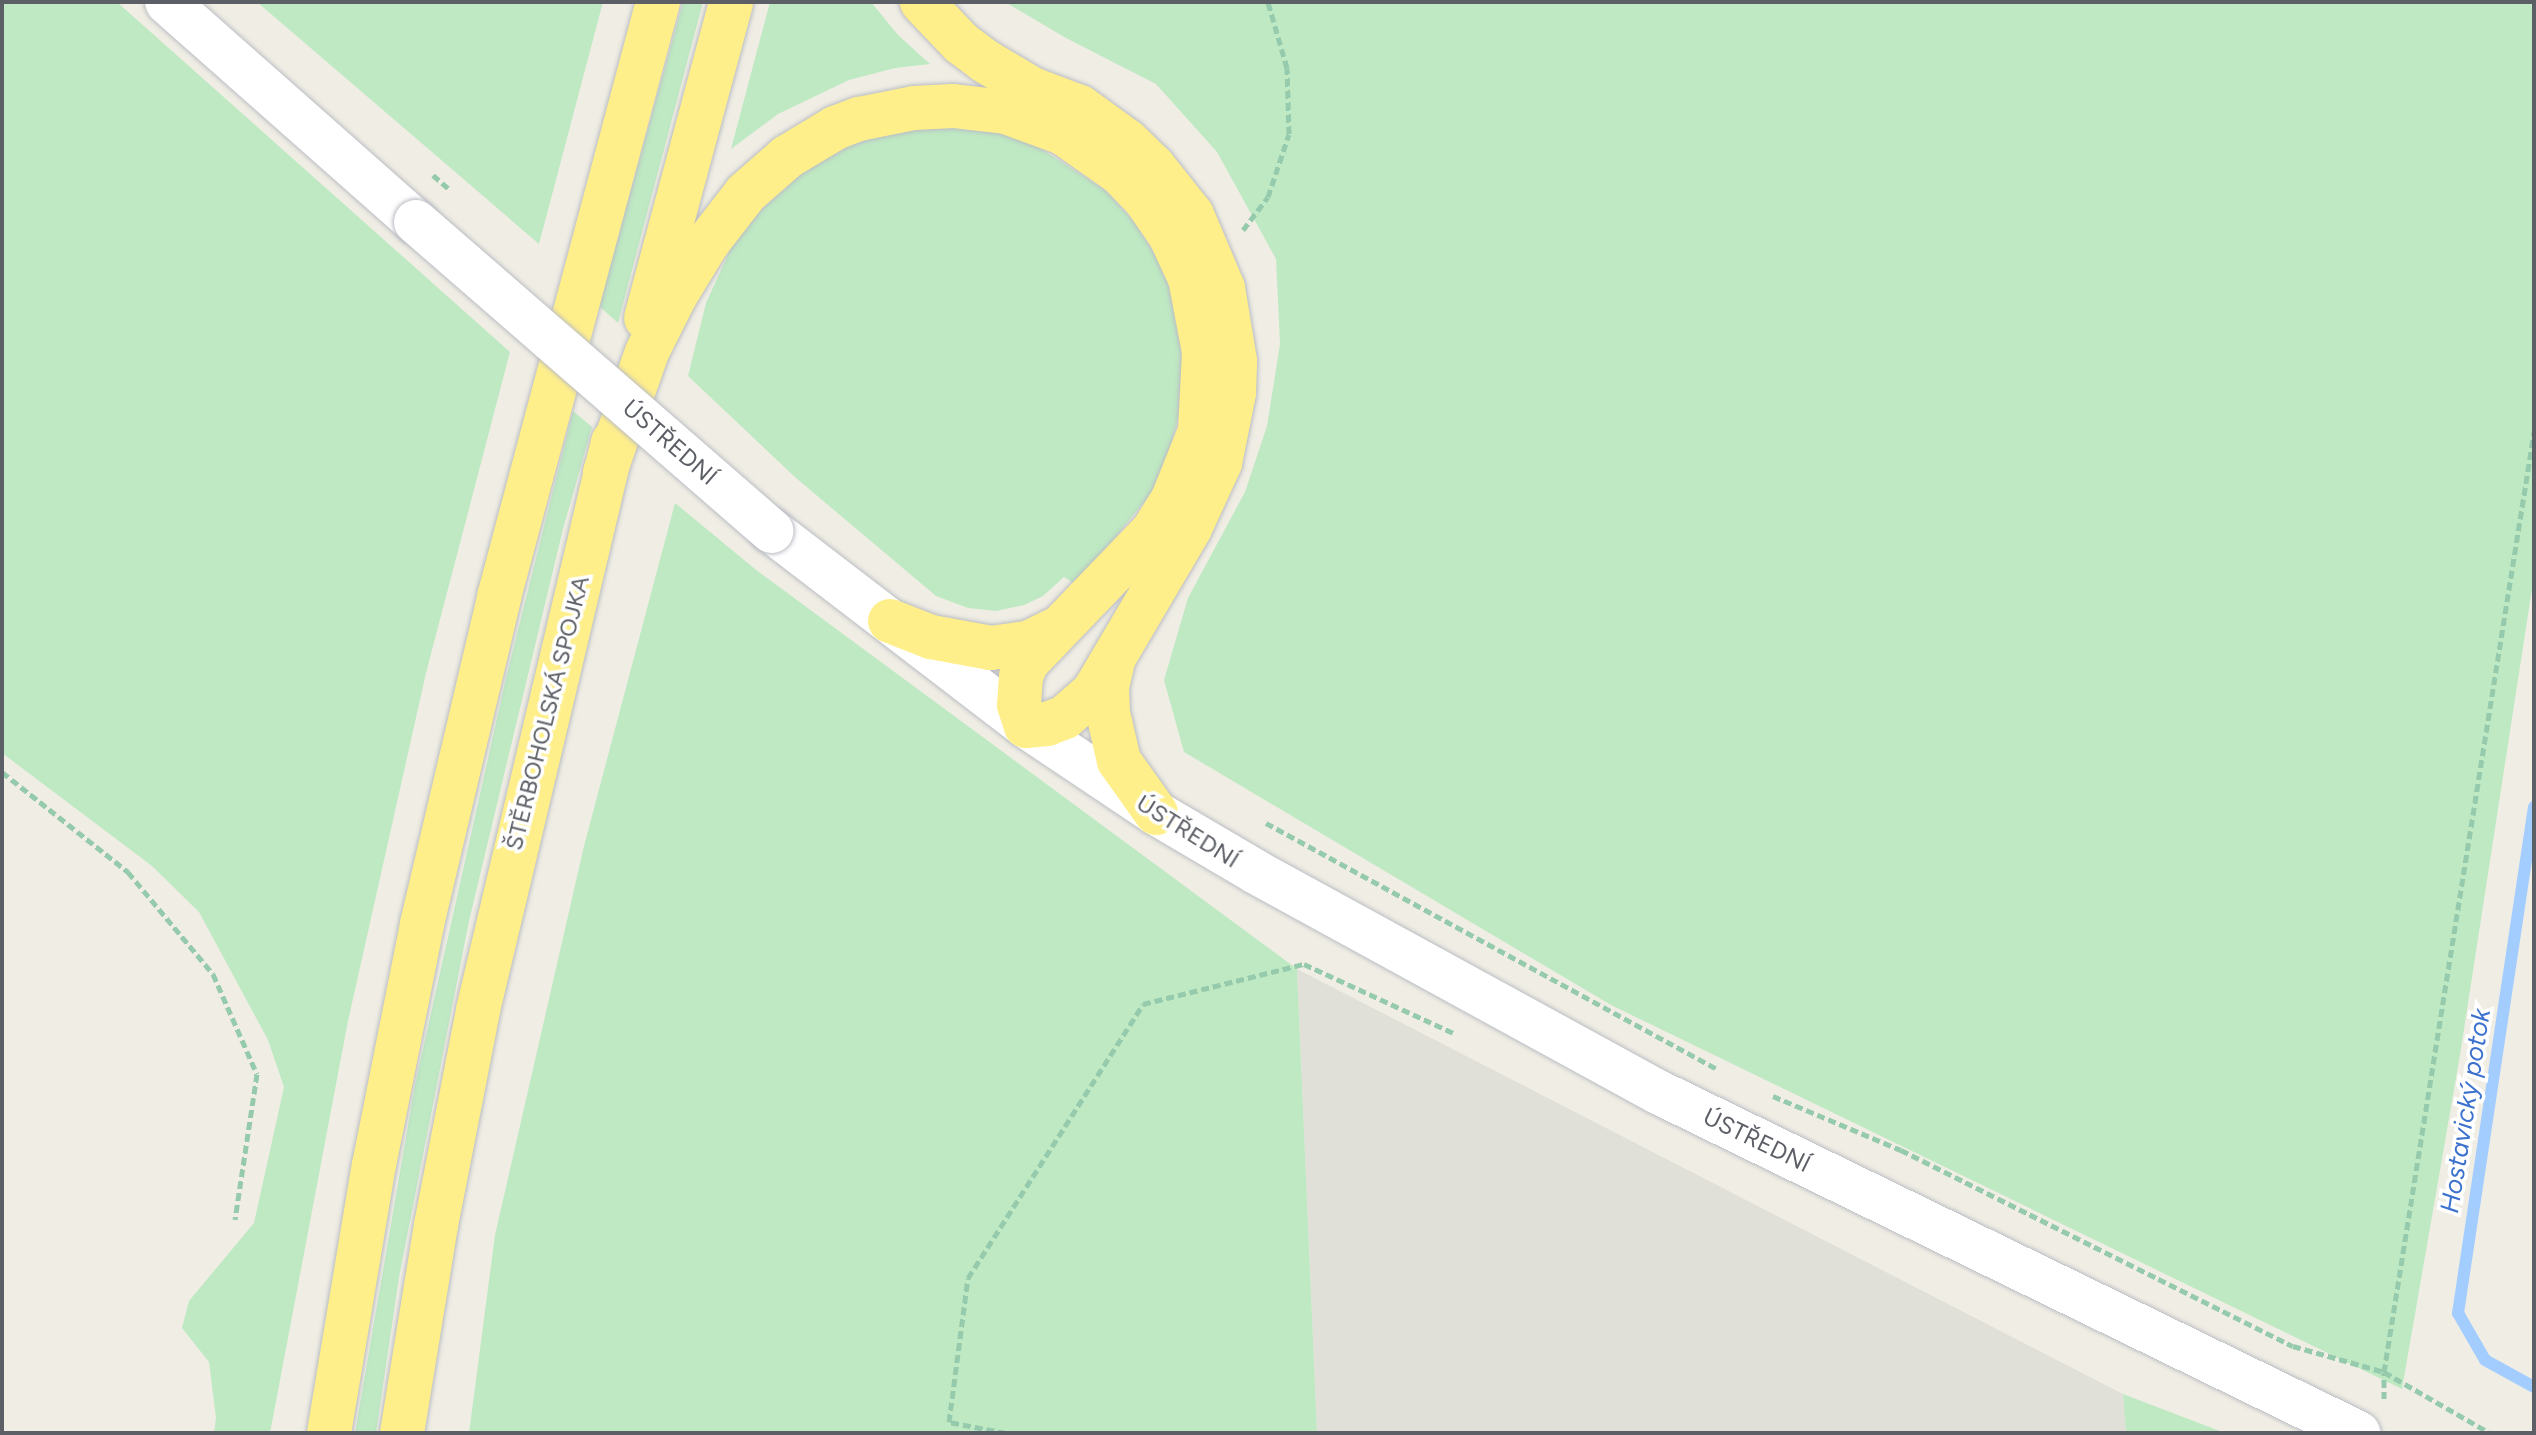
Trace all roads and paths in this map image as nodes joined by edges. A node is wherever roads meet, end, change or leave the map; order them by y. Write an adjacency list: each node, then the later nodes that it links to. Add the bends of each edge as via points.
1 (167, 2): 11 (street, ÚSTŘEDNÍ, bridge, via 772,531)
2 (641, 2): 7 (highway)
3 (658, 2): 7 (highway)
4 (731, 2): 10 (highway, ŠTĚRBOHOLSKÁ SPOJKA)
5 (922, 2): 8 (highway, via 985,61 1032,89 1080,107 1127,141 1192,215)
6 (1268, 2): 8 (path, via 1287,68 1289,134 1268,197)
7 (629, 108): 24 (highway, via 499,597 422,924 368,1194)
8 (1216, 266): 13 (highway, via 1235,361 1229,428 1208,496)
9 (2534, 432): 22 (path)
10 (605, 472): 12 (highway, via 647,352 675,296 727,217 767,173 835,128 885,112 953,106 1030,119 1091,151 1145,199 1190,278 1204,352 1200,431 1173,499 1153,531); 25 (highway, ŠTĚRBOHOLSKÁ SPOJKA, via 478,1010)
11 (890, 621): 12 (highway, via 931,637 991,648 1028,643); 14 (street, ÚSTŘEDNÍ)
12 (1064, 624): 14 (highway, via 1027,662 1021,676 1019,705)
13 (1114, 657): 14 (highway, via 1079,707 1047,724); 16 (highway, via 1108,713 1119,761)
14 (1026, 726): 16 (street, ÚSTŘEDNÍ)
15 (2, 772): 21 (path, via 128,872 213,974 257,1074)
16 (1156, 813): 23 (street, ÚSTŘEDNÍ, via 1658,1092)
17 (1253, 817): 19 (path)
18 (1455, 1034): 26 (path, via 1304,964 1143,1004 968,1278 949,1422)
19 (1720, 1071)
20 (1762, 1091): 22 (path, via 1901,1150 2293,1346)
21 (235, 1219)
22 (2384, 1372): 23 (path); 27 (path)
23 (2371, 1418)
24 (329, 1433)
25 (402, 1433)
26 (1006, 1433)
27 (2490, 1433)

